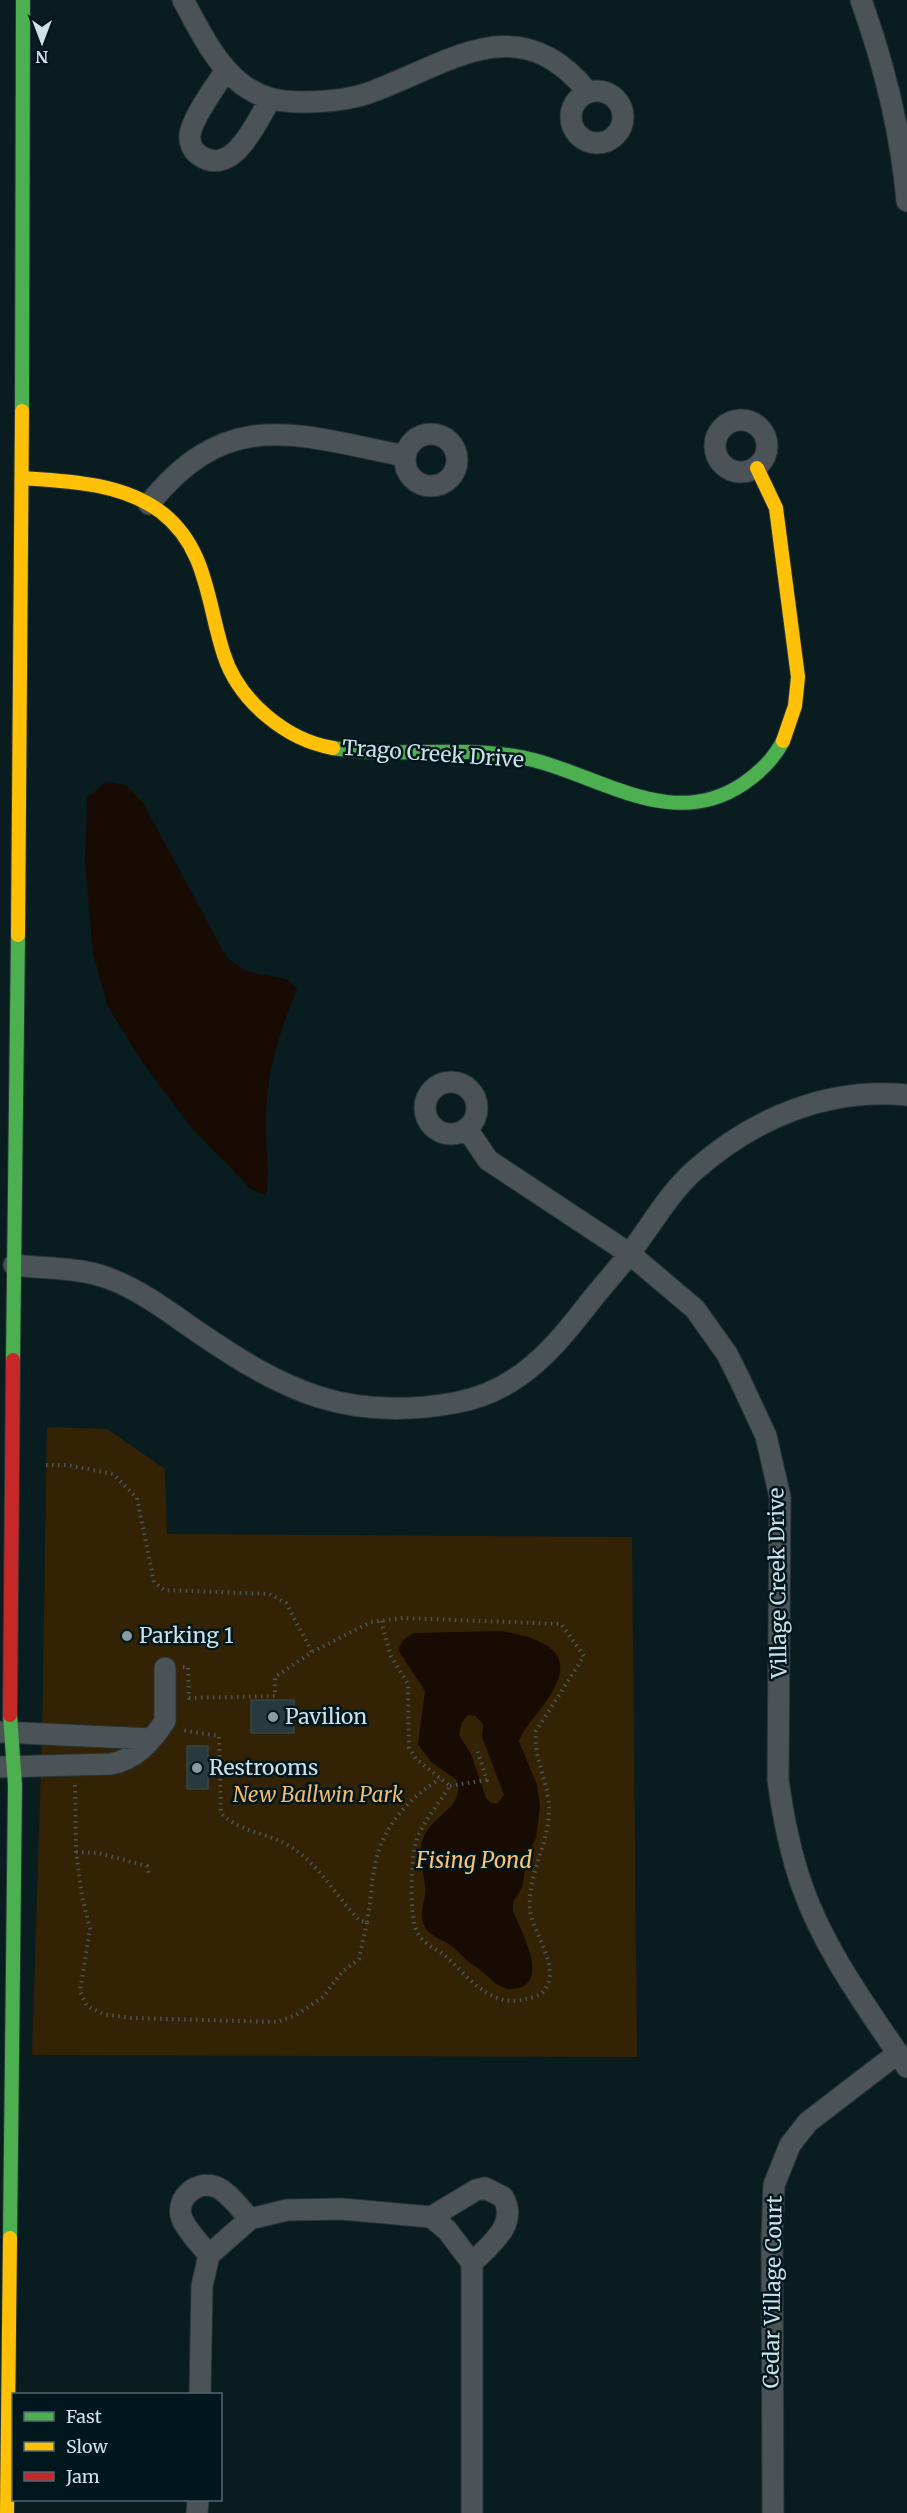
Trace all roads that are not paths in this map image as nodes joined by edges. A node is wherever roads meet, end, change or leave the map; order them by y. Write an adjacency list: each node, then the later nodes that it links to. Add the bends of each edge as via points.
1 (23, 0): 11 (main road)
2 (183, 0): 4 (street)
3 (861, 0): 7 (street, via 880,54)
4 (226, 70): 6 (street); 6 (street, via 191,131 196,154 210,161 228,159)
5 (587, 91): 6 (street, via 576,76 540,51 495,46 468,52 348,99)
6 (270, 100)
7 (906, 170): 8 (street)
8 (907, 201)
9 (405, 456): 12 (street, via 289,434 248,436 205,451 170,477)
10 (757, 468): 12 (main road, Trago Creek Drive, via 776,508 798,677 796,704 790,729 759,773 724,796 692,804 642,797 520,757 348,751 319,746 280,728 261,712 227,664 208,586 189,543 174,524)
11 (22, 477): 12 (main road, Trago Creek Drive, via 101,485 123,490); 16 (main road)
12 (148, 504)
13 (907, 1095): 15 (street, via 829,1098 763,1123 694,1170)
14 (467, 1129): 15 (street, Village Creek Drive, via 488,1160)
15 (630, 1254): 16 (street, via 559,1343 510,1381 483,1396 456,1403 389,1410 327,1401 288,1387 228,1352 167,1308 108,1278 76,1270); 21 (street, Village Creek Drive, via 695,1309 713,1332 766,1436 780,1497 778,1780 784,1820 802,1887 826,1941)
16 (14, 1265): 18 (main road)
17 (165, 1668): 19 (street, via 165,1721)
18 (6, 1732): 19 (street); 20 (main road)
19 (151, 1739): 20 (street, via 138,1754 111,1764)
20 (6, 1767): 27 (main road, via 15,1785)
21 (902, 2060): 29 (street, Cedar Village Court, via 808,2122 790,2145 774,2185)
22 (431, 2217): 23 (street, via 342,2209 287,2210); 25 (street, via 447,2230); 25 (street, via 476,2190 484,2188 503,2197 509,2213 507,2223)
23 (250, 2218): 24 (street); 24 (street, via 216,2187 205,2185 189,2191 182,2206 183,2221)
24 (208, 2255): 26 (street, via 202,2286)
25 (472, 2263): 28 (street)
26 (200, 2393)
27 (7, 2513)
28 (472, 2513)
29 (773, 2513)

